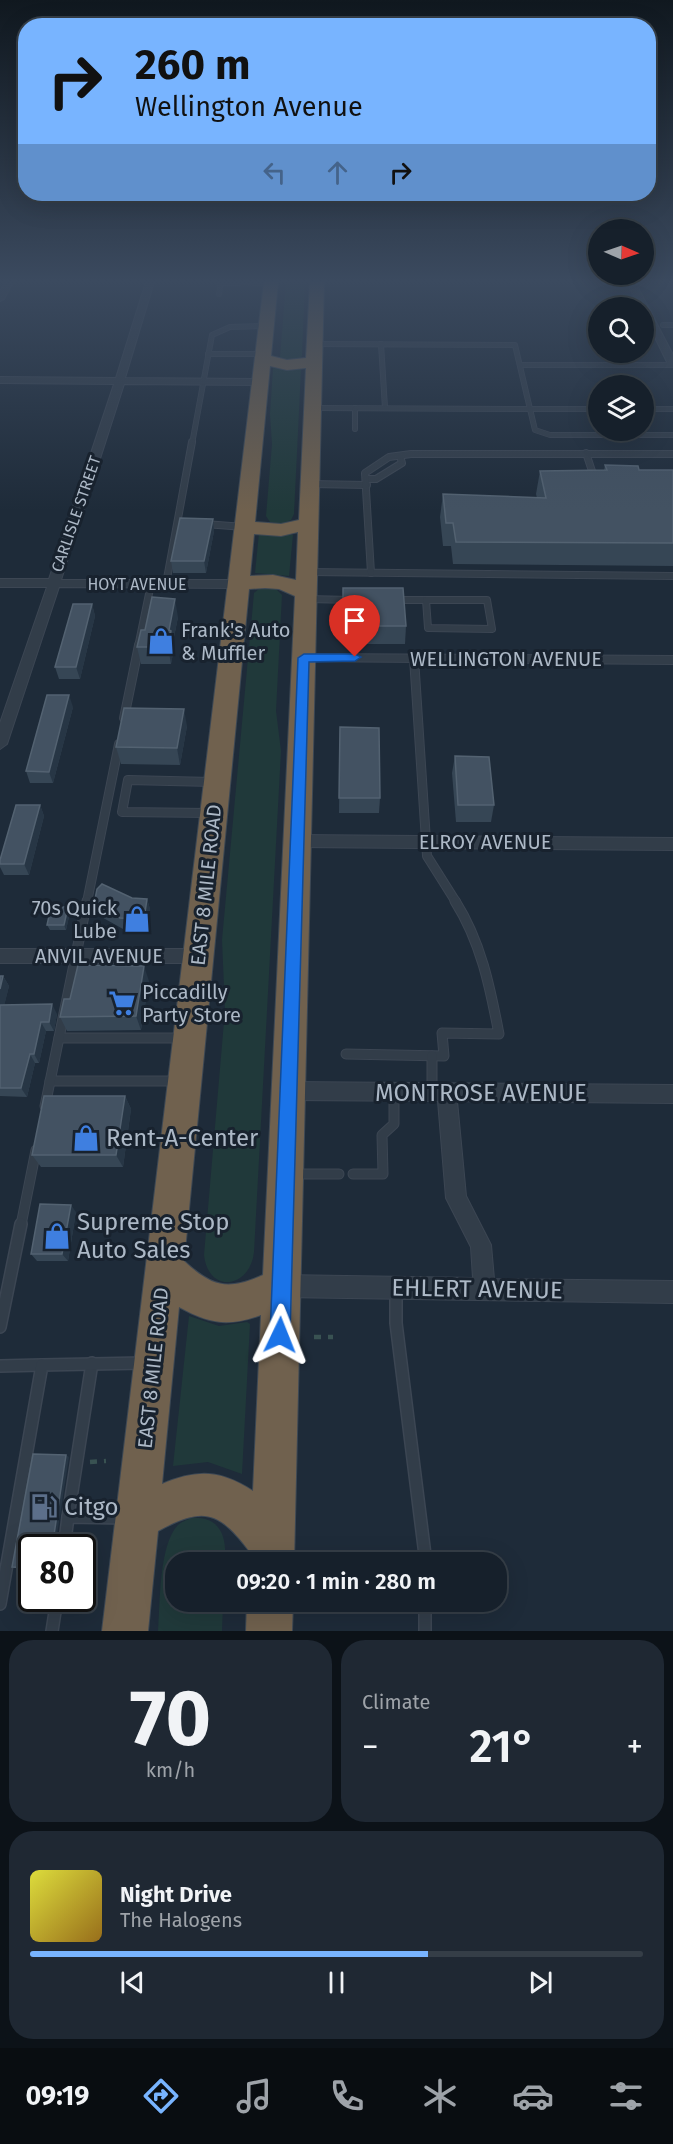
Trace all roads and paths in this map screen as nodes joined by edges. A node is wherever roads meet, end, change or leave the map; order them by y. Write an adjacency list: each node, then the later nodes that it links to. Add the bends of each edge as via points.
1 (127, 358): 12 (street, CARLISLE STREET)
2 (207, 358): 13 (lane)
3 (263, 358): 14 (highway, EAST 8 MILE ROAD)
4 (266, 358): 5 (highway, via 287,365)
5 (302, 358)
6 (314, 358): 15 (highway)
7 (382, 358): 17 (lane)
8 (518, 358): 10 (lane)
9 (673, 364): 10 (lane)
10 (520, 365): 18 (lane)
11 (0, 380): 12 (street)
12 (120, 380): 13 (street); 38 (street, CARLISLE STREET)
13 (203, 381): 14 (street); 30 (lane)
14 (260, 382): 34 (highway, EAST 8 MILE ROAD)
15 (313, 408): 16 (lane); 29 (highway)
16 (355, 408): 17 (lane); 22 (lane)
17 (385, 408): 18 (lane)
18 (530, 409): 19 (lane); 23 (lane, via 535,430 550,435)
19 (588, 409)
20 (654, 409): 21 (lane)
21 (673, 410)
22 (355, 429)
23 (673, 435)
24 (586, 453): 25 (lane); 26 (lane); 27 (lane, via 593,477)
25 (673, 454)
26 (400, 456): 28 (lane, via 402,463); 28 (lane, via 389,457 365,473)
27 (605, 477)
28 (367, 482): 29 (lane); 35 (lane)
29 (309, 484): 33 (highway)
30 (177, 524): 31 (lane); 40 (lane)
31 (189, 524)
32 (200, 524): 34 (lane)
33 (308, 524): 34 (highway, via 281,530); 42 (highway)
34 (244, 527): 41 (highway, EAST 8 MILE ROAD)
35 (371, 573): 36 (lane); 42 (lane)
36 (673, 576)
37 (0, 583): 38 (street, HOYT AVENUE)
38 (53, 584): 39 (street, HOYT AVENUE); 51 (street, CARLISLE STREET)
39 (151, 584): 40 (street, HOYT AVENUE); 49 (lane)
40 (166, 584): 41 (street, HOYT AVENUE)
41 (238, 584): 42 (highway, via 276,580); 52 (highway, EAST 8 MILE ROAD)
42 (306, 588): 43 (lane); 46 (highway)
43 (358, 600)
44 (381, 600): 45 (lane)
45 (426, 600): 45 (lane, via 487,600 492,629 428,628)
46 (304, 658): 47 (street, WELLINGTON AVENUE); 54 (highway)
47 (414, 658): 48 (street, WELLINGTON AVENUE); 55 (lane)
48 (673, 660)
49 (123, 723)
50 (121, 735): 58 (lane)
51 (0, 744)
52 (217, 782): 53 (highway, EAST 8 MILE ROAD); 53 (lane, via 128,780 122,813)
53 (213, 813): 59 (highway, EAST 8 MILE ROAD)
54 (297, 841): 55 (street, ELROY AVENUE); 66 (highway)
55 (426, 842): 56 (street, ELROY AVENUE); 63 (lane, via 428,856 470,923 489,979 499,1034 442,1033 444,1056)
56 (673, 844)
57 (0, 956): 58 (street, ANVIL AVENUE)
58 (76, 956): 59 (street, ANVIL AVENUE); 60 (lane)
59 (198, 956): 61 (highway, EAST 8 MILE ROAD)
60 (59, 1038): 61 (lane); 64 (lane)
61 (189, 1038): 65 (highway, EAST 8 MILE ROAD)
62 (346, 1054): 63 (lane)
63 (432, 1056): 68 (lane)
64 (50, 1081): 65 (lane); 70 (lane)
65 (184, 1082): 75 (highway, EAST 8 MILE ROAD)
66 (288, 1092): 67 (street, MONTROSE AVENUE); 72 (highway)
67 (394, 1092): 68 (street, MONTROSE AVENUE); 74 (lane, via 394,1124 382,1135 383,1174)
68 (440, 1092): 69 (street, MONTROSE AVENUE); 78 (street, via 456,1198 481,1245)
69 (673, 1094)
70 (43, 1116)
71 (38, 1139): 80 (lane)
72 (286, 1173): 73 (lane); 76 (highway)
73 (339, 1174)
74 (353, 1174)
75 (164, 1268): 76 (highway, via 186,1289 213,1304 240,1304); 84 (highway, EAST 8 MILE ROAD)
76 (282, 1286): 77 (street, EHLERT AVENUE); 93 (highway)
77 (396, 1288): 78 (street, EHLERT AVENUE); 94 (lane, via 396,1323)
78 (484, 1289): 79 (street, EHLERT AVENUE)
79 (673, 1292)
80 (0, 1326)
81 (314, 1337): 82 (path)
82 (333, 1337)
83 (92, 1363): 84 (lane); 85 (lane); 89 (lane)
84 (153, 1363): 90 (highway, EAST 8 MILE ROAD)
85 (42, 1365): 86 (lane); 95 (lane)
86 (0, 1366)
87 (106, 1461): 88 (path)
88 (87, 1462)
89 (68, 1517): 90 (lane); 91 (lane)
90 (137, 1519): 92 (highway, via 177,1498 210,1493 224,1497 255,1520); 100 (highway, EAST 8 MILE ROAD)
91 (66, 1534)
92 (271, 1552)
93 (272, 1552)
94 (425, 1552)
95 (0, 1604)
96 (55, 1612): 99 (lane)
97 (270, 1612): 101 (highway)
98 (425, 1612): 102 (lane)
99 (52, 1631)
100 (125, 1631)
101 (269, 1631)
102 (425, 1631)

